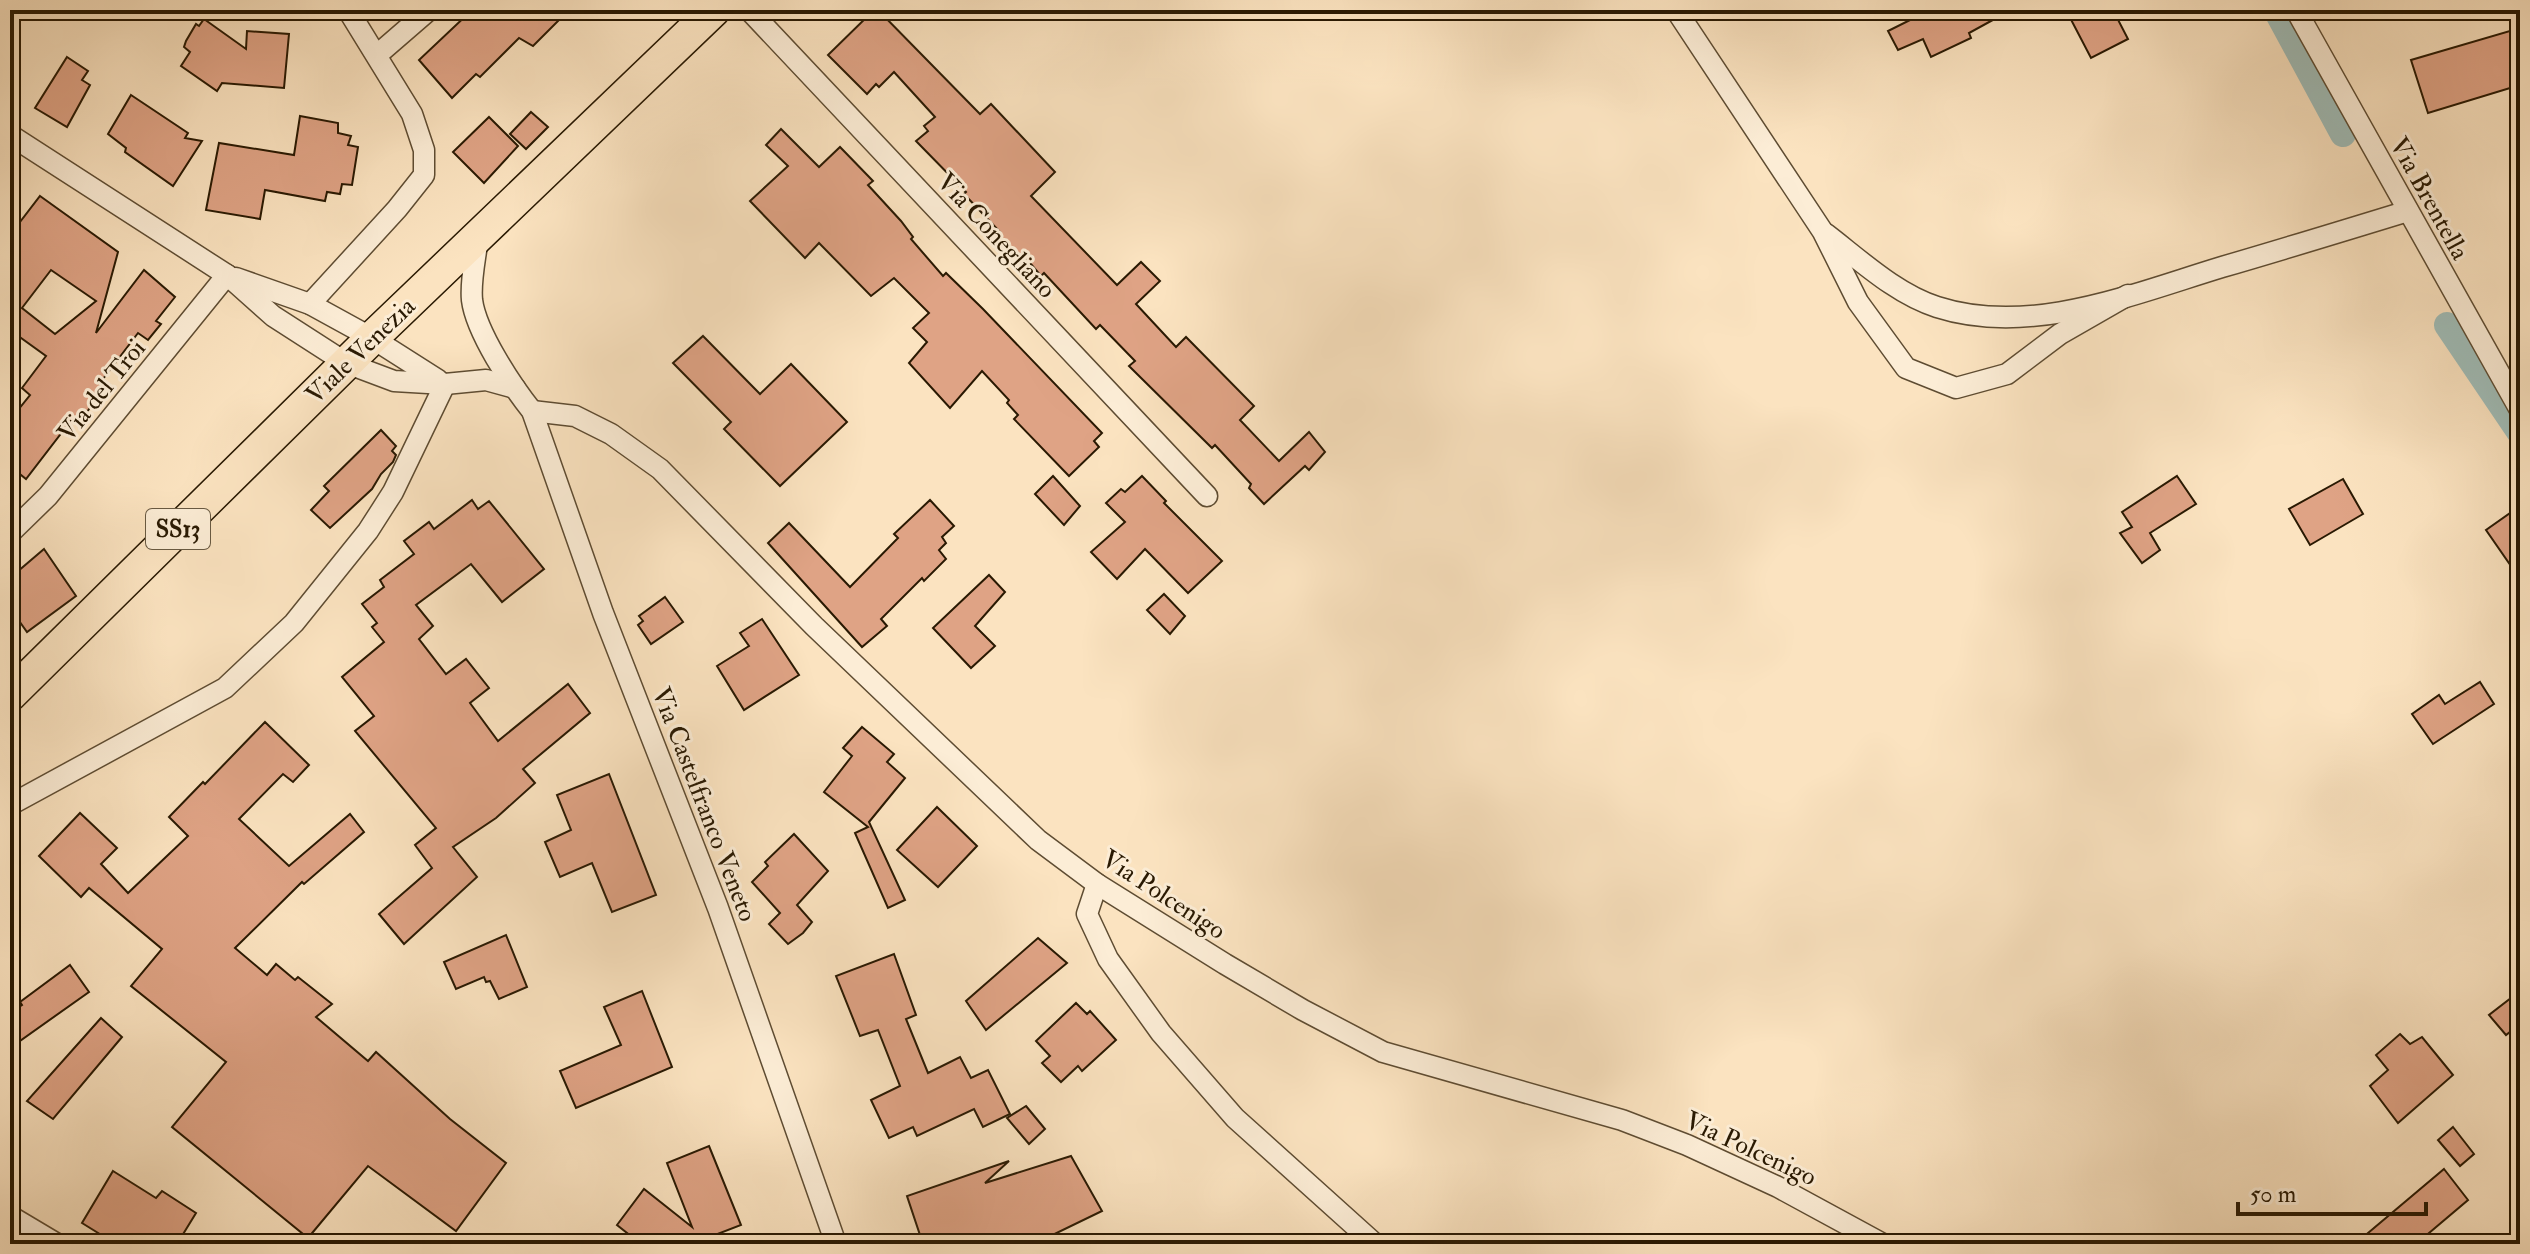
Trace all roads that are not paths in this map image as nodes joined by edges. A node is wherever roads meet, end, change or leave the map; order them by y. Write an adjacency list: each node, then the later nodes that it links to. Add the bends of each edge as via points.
1 (348, 10): 7 (street)
2 (429, 10): 7 (street)
3 (714, 10): 11 (main road, Viale Venezia / SS13)
4 (749, 10): 23 (street, Via Conegliano)
5 (1676, 10): 10 (street)
6 (2296, 10): 9 (street, Via Brentella)
7 (377, 55): 14 (street, via 412,114 424,150 424,175)
8 (10, 135): 12 (street)
9 (2408, 211): 13 (street); 21 (street, Via Brentella)
10 (1823, 232): 15 (street, via 1897,288 1937,307 1988,317); 17 (street, via 1858,302 1906,368 1956,388 2007,374)
11 (478, 236): 16 (main road, Viale Venezia / SS13); 20 (street, Via Castelfranco Veneto, via 472,301 485,337)
12 (227, 275): 14 (street); 18 (street, via 273,316); 24 (street, Via del Troi, via 48,496)
13 (2128, 295): 15 (street); 17 (street)
14 (310, 304): 16 (street)
15 (2025, 315): 17 (street)
16 (372, 338): 18 (main road, Viale Venezia / SS13); 19 (street)
17 (2037, 352)
18 (346, 363): 19 (street, via 394,381); 25 (main road, Viale Venezia / SS13)
19 (445, 384): 20 (street, via 486,380); 26 (street, via 393,492 294,623 225,688)
20 (515, 388): 22 (street, Via Castelfranco Veneto)
21 (2520, 410)
22 (532, 411): 27 (street, Via Polcenigo, via 575,416 660,469 971,779); 30 (street, Via Castelfranco Veneto, via 603,613 718,908)
23 (1207, 496)
24 (10, 533)
25 (10, 695)
26 (10, 805)
27 (1097, 884): 31 (street, via 1087,914 1108,959 1161,1033 1235,1118); 32 (street, Via Polcenigo, via 1277,995 1383,1052 1622,1120 1778,1187)
28 (10, 1216): 29 (street)
29 (57, 1244)
30 (836, 1244)
31 (1375, 1244)
32 (1883, 1244)

